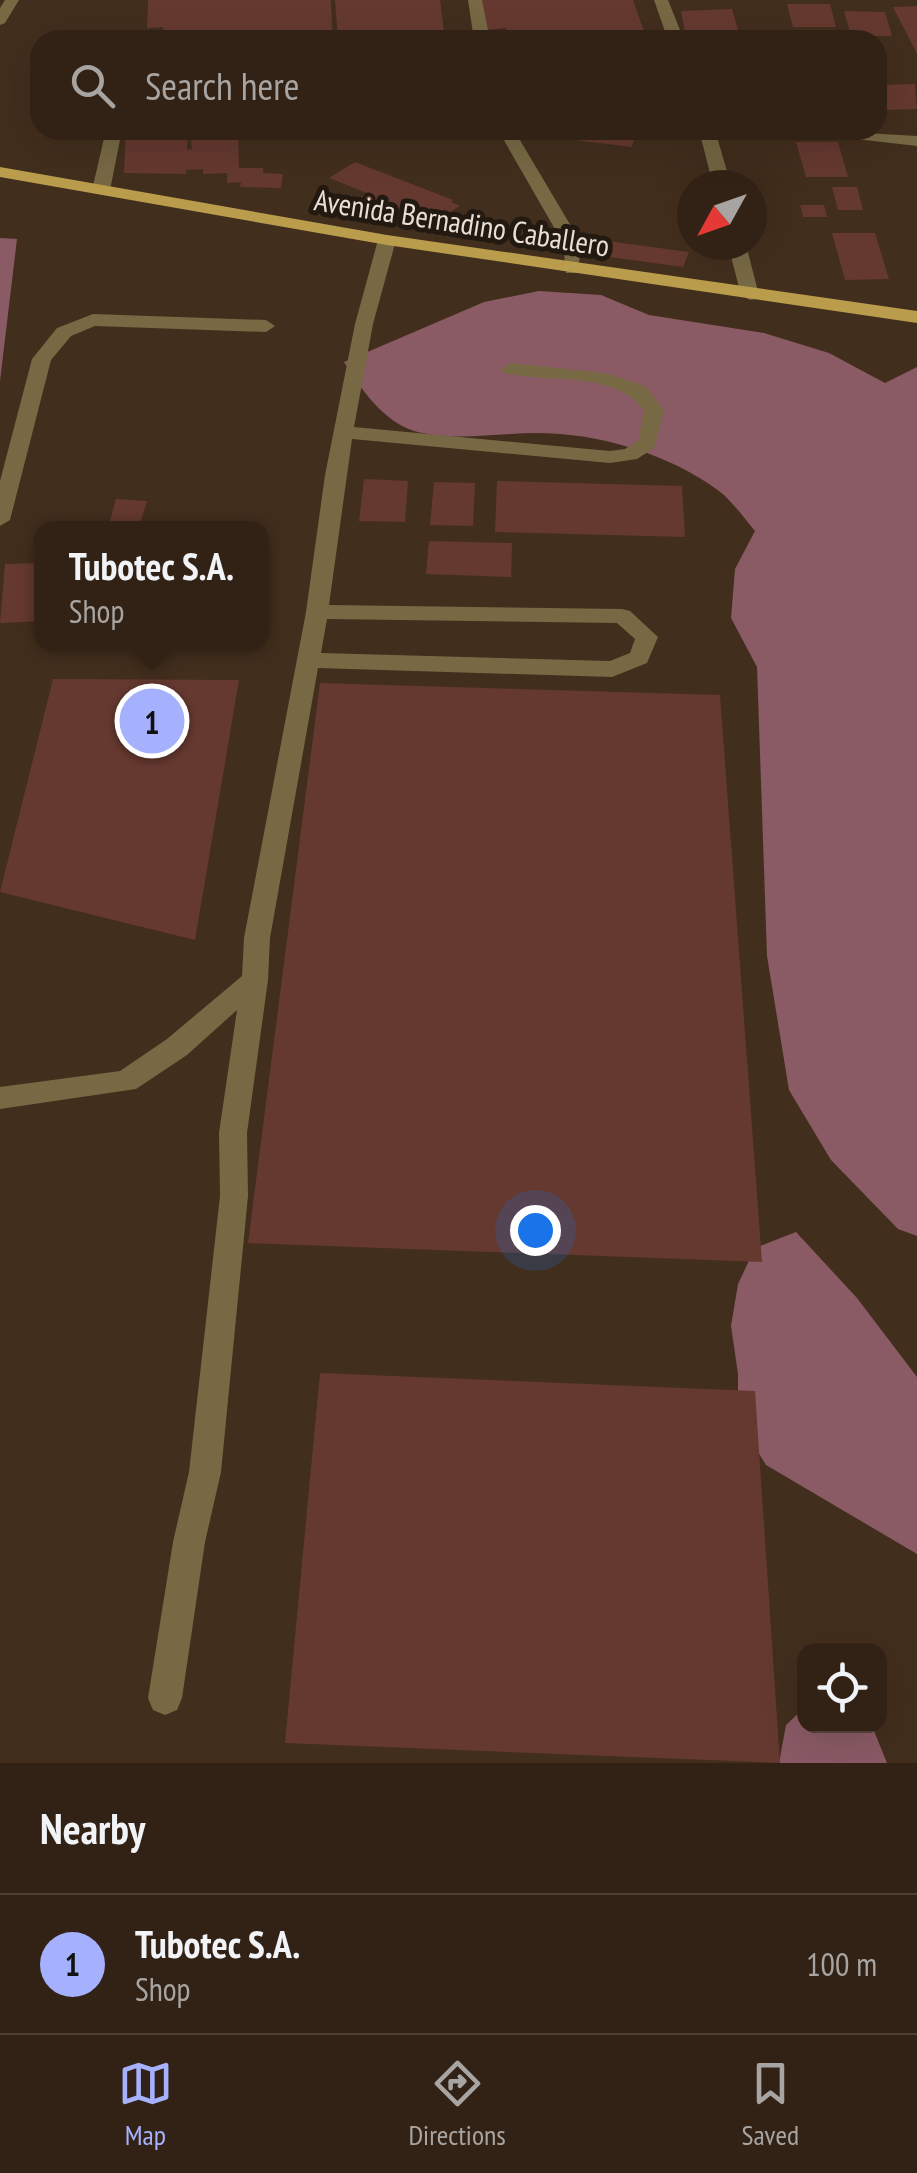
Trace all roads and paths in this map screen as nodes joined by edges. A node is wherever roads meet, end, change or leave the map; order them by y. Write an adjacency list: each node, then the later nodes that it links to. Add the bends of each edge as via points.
1 (12, 0): 4 (street)
2 (475, 0): 5 (street)
3 (661, 0): 6 (street)
4 (0, 20)
5 (480, 30)
6 (672, 30)
7 (887, 138): 11 (street)
8 (112, 140): 14 (street)
9 (512, 140): 17 (street, via 572,243)
10 (710, 140): 12 (street)
11 (917, 141)
12 (718, 170)
13 (0, 172): 14 (main road, Avenida Bernadino Caballero)
14 (101, 190): 15 (main road, Avenida Bernadino Caballero)
15 (387, 240): 17 (main road, Avenida Bernadino Caballero); 22 (street)
16 (741, 260): 18 (street)
17 (572, 268): 18 (main road, Avenida Bernadino Caballero)
18 (750, 294): 19 (main road, Avenida Bernadino Caballero)
19 (917, 317)
20 (266, 326): 23 (street, via 93,320 64,332 42,360)
21 (511, 369): 22 (street, via 598,377 638,390 654,410 647,444 610,457)
22 (345, 432): 24 (street)
23 (0, 520)
24 (318, 612): 25 (street); 25 (street, via 622,616 646,637 638,658 612,669)
25 (309, 660): 26 (street, via 257,938)
26 (255, 980): 27 (street, via 126,1081); 28 (street, via 234,1134 234,1196 204,1472)
27 (0, 1098)
28 (166, 1698)

